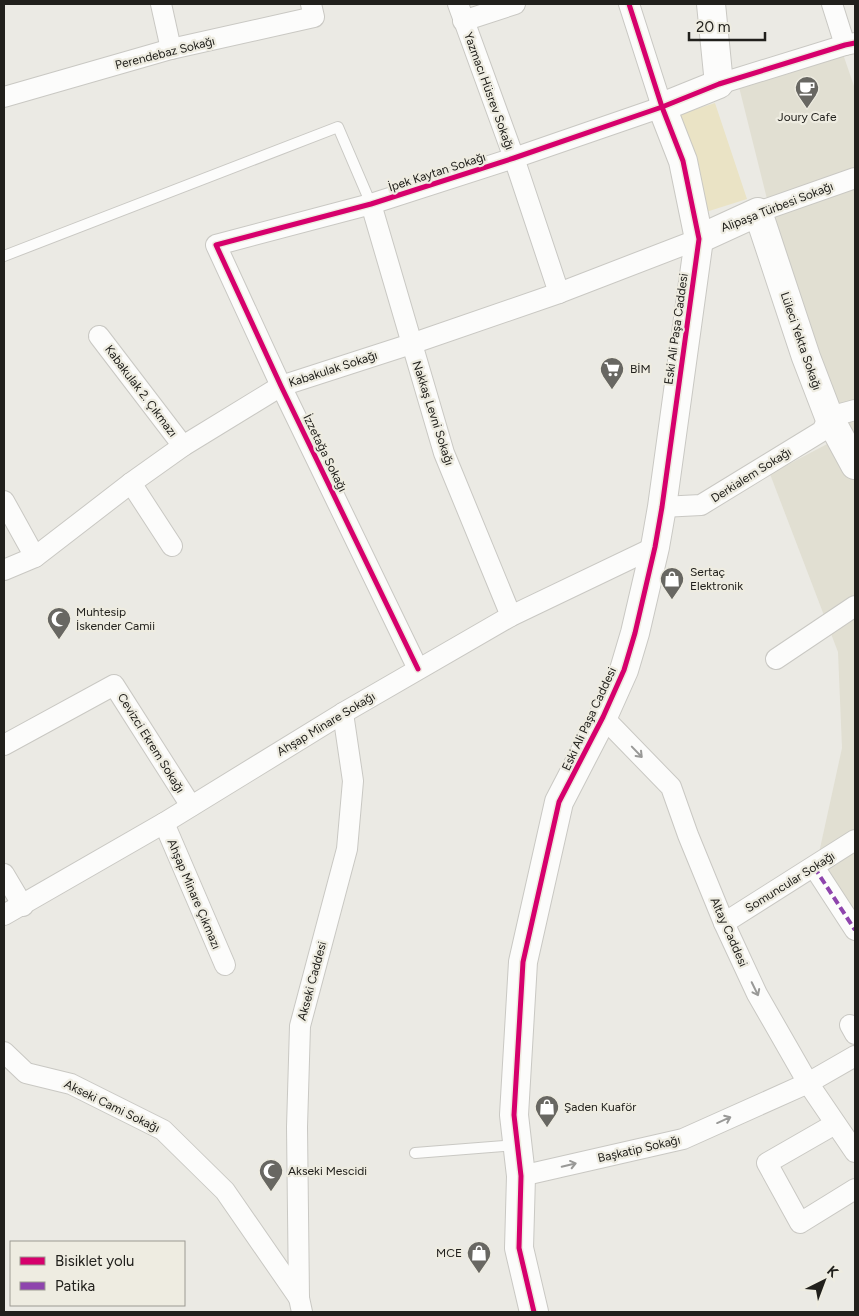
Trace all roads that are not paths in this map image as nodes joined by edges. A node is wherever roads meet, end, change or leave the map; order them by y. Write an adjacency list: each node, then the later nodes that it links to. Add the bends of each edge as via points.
1 (160, 4): 9 (street)
2 (310, 4): 9 (street, Perendebaz Sokağı, via 314,17)
3 (514, 4): 7 (street)
4 (629, 4): 12 (street)
5 (710, 4): 10 (street)
6 (832, 4): 8 (street)
7 (460, 12): 13 (street, Yazmacı Hüsrev Sokağı)
8 (850, 44): 10 (street)
9 (171, 50): 11 (street, Perendebaz Sokağı)
10 (718, 84): 12 (street)
11 (4, 97)
12 (662, 107): 13 (street, İpek Kaytan Sokağı); 17 (street, Eski Ali Paşa Caddesi, via 682,161)
13 (514, 158): 15 (street, İpek Kaytan Sokağı); 20 (street, Yazmacı Hüsrev Sokağı)
14 (855, 178): 16 (street, Alipaşa Türbesi Sokağı)
15 (371, 204): 18 (street, İpek Kaytan Sokağı); 19 (lane, via 338,128); 22 (street, Nakkaş Levni Sokağı)
16 (758, 212): 17 (street, Alipaşa Türbesi Sokağı); 25 (street, Lüleci Yekta Sokağı)
17 (699, 239): 20 (street, Kabakulak Sokağı); 30 (street, Eski Ali Paşa Caddesi)
18 (216, 245): 23 (street, İzzetağa Sokağı)
19 (4, 256)
20 (559, 292): 22 (street, Kabakulak Sokağı)
21 (99, 336): 26 (street, Kabakulak 2. Çıkmazı)
22 (411, 344): 23 (street, Kabakulak Sokağı); 36 (street, Nakkaş Levni Sokağı, via 444,453)
23 (281, 386): 26 (street, Kabakulak Sokağı); 38 (street, İzzetağa Sokağı)
24 (855, 410): 25 (street)
25 (829, 417): 27 (street, Lüleci Yekta Sokağı); 30 (street, Derkialem Sokağı, via 822,431 701,506)
26 (183, 446): 28 (street, Kabakulak Sokağı)
27 (855, 465)
28 (131, 484): 31 (street); 33 (street, Kabakulak Sokağı)
29 (4, 501): 33 (street)
30 (662, 507): 32 (street, Eski Ali Paşa Caddesi)
31 (172, 546)
32 (655, 547): 36 (street, Ahşap Minare Sokağı); 40 (street, Eski Ali Paşa Caddesi, via 624,670)
33 (35, 557): 34 (street, Kabakulak Sokağı)
34 (4, 570)
35 (855, 606): 37 (street)
36 (511, 616): 38 (street, Ahşap Minare Sokağı)
37 (776, 658)
38 (418, 669): 39 (street, Ahşap Minare Sokağı)
39 (343, 713): 42 (street, Ahşap Minare Sokağı); 61 (street, Akseki Caddesi, via 353,781 347,850 300,1026 297,1127)
40 (603, 717): 49 (street, Altay Caddesi, one-way to 49, via 671,787); 57 (street, Eski Ali Paşa Caddesi, via 560,802 523,962 514,1115)
41 (4, 745): 42 (street, Cevizci Ekrem Sokağı, via 114,685)
42 (190, 806): 43 (street, Ahşap Minare Sokağı)
43 (164, 822): 47 (street, Ahşap Minare Sokağı); 51 (street, Ahşap Minare Çıkmazı)
44 (855, 840): 45 (street, Somuncular Sokağı)
45 (814, 867): 49 (street, Somuncular Sokağı); 50 (street)
46 (4, 874): 47 (street)
47 (22, 906): 48 (street, Ahşap Minare Sokağı)
48 (4, 916)
49 (724, 923): 54 (street, Altay Caddesi, one-way to 54, via 757,994)
50 (855, 930)
51 (225, 965)
52 (4, 1052): 61 (street, Akseki Cami Sokağı, via 26,1074 71,1084 163,1130 225,1191)
53 (855, 1056): 54 (street, Başkatip Sokağı)
54 (808, 1083): 55 (street, Altay Caddesi); 59 (street, Başkatip Sokağı, one-way to 54, via 683,1139)
55 (835, 1124): 56 (street, Altay Caddesi); 60 (street, via 767,1163 800,1223)
56 (853, 1143)
57 (518, 1144): 58 (lane); 59 (street, Eski Ali Paşa Caddesi)
58 (415, 1152)
59 (521, 1176): 62 (street, Eski Ali Paşa Caddesi, via 519,1248)
60 (855, 1189)
61 (301, 1305)
62 (534, 1312)

